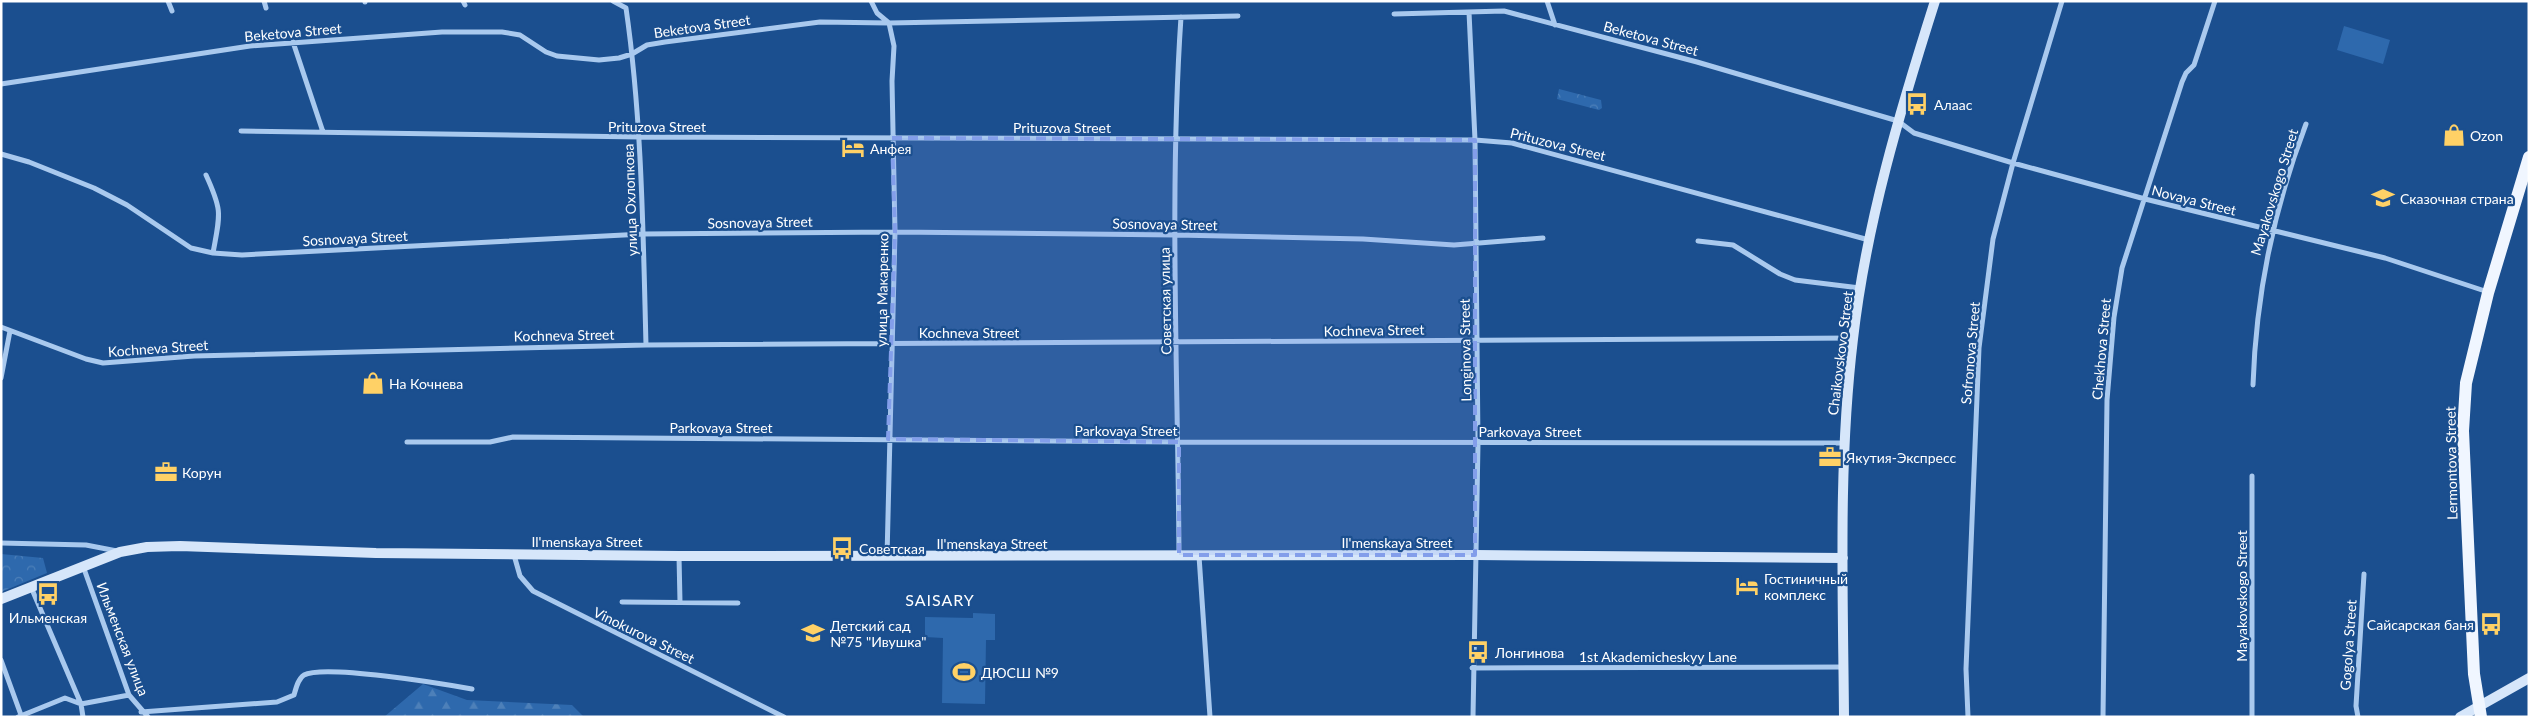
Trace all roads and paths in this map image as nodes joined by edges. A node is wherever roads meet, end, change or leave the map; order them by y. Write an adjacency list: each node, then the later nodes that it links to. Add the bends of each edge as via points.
1 (168, 1): 10 (street)
2 (264, 1): 9 (street)
3 (613, 1): 18 (street, улица Охлопкова, via 626,8)
4 (871, 1): 15 (street)
5 (1547, 1): 16 (street)
6 (1935, 1): 20 (main road, Chaikovskovo Street)
7 (2062, 1): 30 (street, Sofronova Street)
8 (2215, 1): 32 (street, Chekhova Street, via 2194,65 2182,82)
9 (266, 8)
10 (172, 11)
11 (1469, 12): 12 (street, Beketova Street); 16 (street, Beketova Street, via 1504,11); 27 (street, Longinova Street)
12 (1394, 14)
13 (1238, 16): 14 (street, Beketova Street)
14 (1181, 17): 15 (street, Beketova Street); 26 (street, Советская улица, via 1176,62)
15 (888, 23): 18 (street, Beketova Street, via 820,22 647,45); 25 (street, улица Макаренко, via 894,46)
16 (1555, 24): 20 (street, Beketova Street)
17 (293, 42): 18 (street, Beketova Street, via 486,31 520,35 557,56 599,60); 19 (street, Beketova Street); 23 (street)
18 (632, 54): 24 (street, улица Охлопкова)
19 (1, 84)
20 (1898, 121): 30 (street, Novaya Street, via 1914,133); 38 (main road, Chaikovskovo Street)
21 (2306, 124): 33 (street, Mayakovskogo Street)
22 (242, 132): 23 (street, Prituzova Street)
23 (323, 132): 24 (street, Prituzova Street)
24 (640, 137): 25 (street, Prituzova Street); 35 (street, улица Охлопкова)
25 (892, 138): 26 (street, Prituzova Street); 34 (street, улица Макаренко)
26 (1176, 138): 27 (street, Prituzova Street); 36 (street, Советская улица)
27 (1475, 140): 38 (street, Prituzova Street, via 1512,143); 40 (street, Longinova Street)
28 (1, 154): 41 (street, Sosnovaya Street, via 94,188 127,205 192,248)
29 (2529, 157): 43 (main road, Lermontova Street)
30 (2013, 163): 32 (street, Novaya Street); 91 (street, Sofronova Street, via 1993,239 1979,348 1966,669)
31 (206, 175): 41 (street, via 218,201 220,218)
32 (2145, 200): 33 (street, Novaya Street); 92 (street, Chekhova Street, via 2122,268 2107,400)
33 (2271, 230): 43 (street, Novaya Street, via 2385,258); 52 (street, Mayakovskogo Street, via 2255,336)
34 (894, 232): 35 (street, Sosnovaya Street); 36 (street, Sosnovaya Street); 48 (street, улица Макаренко)
35 (643, 234): 41 (street, Sosnovaya Street, via 242,255); 49 (street, улица Охлопкова)
36 (1176, 234): 40 (street, Sosnovaya Street, via 1454,245); 50 (street, Советская улица)
37 (1543, 238): 40 (street, Sosnovaya Street)
38 (1869, 240): 42 (main road, Chaikovskovo Street)
39 (1698, 241): 42 (street, via 1733,245 1795,280)
40 (1475, 243): 47 (street, Longinova Street)
41 (213, 253)
42 (1861, 288): 46 (main road, Chaikovskovo Street)
43 (2488, 293): 82 (main road, Lermontova Street, via 2466,383 2463,431 2474,674)
44 (1, 327): 45 (street)
45 (10, 331): 49 (street, Kochneva Street, via 103,363 194,356); 51 (street)
46 (1853, 338): 47 (street, Kochneva Street); 57 (main road, Chaikovskovo Street)
47 (1476, 341): 50 (street, Kochneva Street); 56 (street, Longinova Street)
48 (892, 343): 49 (street, Kochneva Street); 50 (street, Kochneva Street); 53 (street, улица Макаренко)
49 (646, 344)
50 (1177, 344): 55 (street, Советская улица)
51 (1, 378)
52 (2253, 385)
53 (888, 439): 54 (street, Parkovaya Street, via 513,437 490,442); 55 (street, Parkovaya Street); 66 (street, улица Макаренко)
54 (407, 442)
55 (1179, 442): 56 (street, Parkovaya Street); 62 (street, Советская улица)
56 (1478, 443): 57 (street, Parkovaya Street); 63 (street, Longinova Street)
57 (1844, 443): 67 (main road, Chaikovskovo Street)
58 (2252, 476): 93 (street, Mayakovskogo Street)
59 (1, 543): 60 (street, via 86,545)
60 (120, 552): 61 (main road, Il'menskaya Street, via 180,546); 68 (main road, Il'menskaya Street)
61 (514, 554): 64 (main road, Il'menskaya Street); 87 (street, Vinokurova Street, via 520,576 533,591)
62 (1180, 555): 65 (main road, Il'menskaya Street); 66 (main road, Il'menskaya Street)
63 (1475, 555): 65 (main road, Il'menskaya Street); 67 (main road, Il'menskaya Street); 77 (street, Longinova Street)
64 (679, 556): 66 (main road, Il'menskaya Street); 73 (street)
65 (1199, 556): 88 (street)
66 (887, 557)
67 (1843, 558): 76 (main road, Chaikovskovo Street)
68 (83, 566): 70 (main road, Il'menskaya Street); 80 (street, Ильменская улица)
69 (2364, 574): 94 (street, Gogolya Street)
70 (31, 587): 71 (main road, Il'menskaya Street); 81 (street)
71 (1, 599)
72 (622, 602): 73 (street)
73 (680, 602): 74 (street)
74 (738, 603)
75 (1, 660): 84 (street)
76 (1844, 667): 77 (street, 1st Akademicheskyy Lane); 90 (main road, Chaikovskovo Street)
77 (1472, 668): 89 (street, Longinova Street)
78 (2529, 678): 82 (main road)
79 (472, 689): 83 (street, via 328,672 306,674 294,695 277,702)
80 (129, 695): 81 (street); 83 (street, Ильменская улица)
81 (81, 704): 84 (street, via 65,698); 85 (street)
82 (2480, 711): 95 (main road)
83 (142, 712): 86 (street, Ильменская улица)
84 (20, 716)
85 (83, 717)
86 (148, 717)
87 (784, 717)
88 (1210, 717)
89 (1473, 717)
90 (1844, 717)
91 (1968, 717)
92 (2103, 717)
93 (2252, 717)
94 (2358, 717)
95 (2460, 717)

